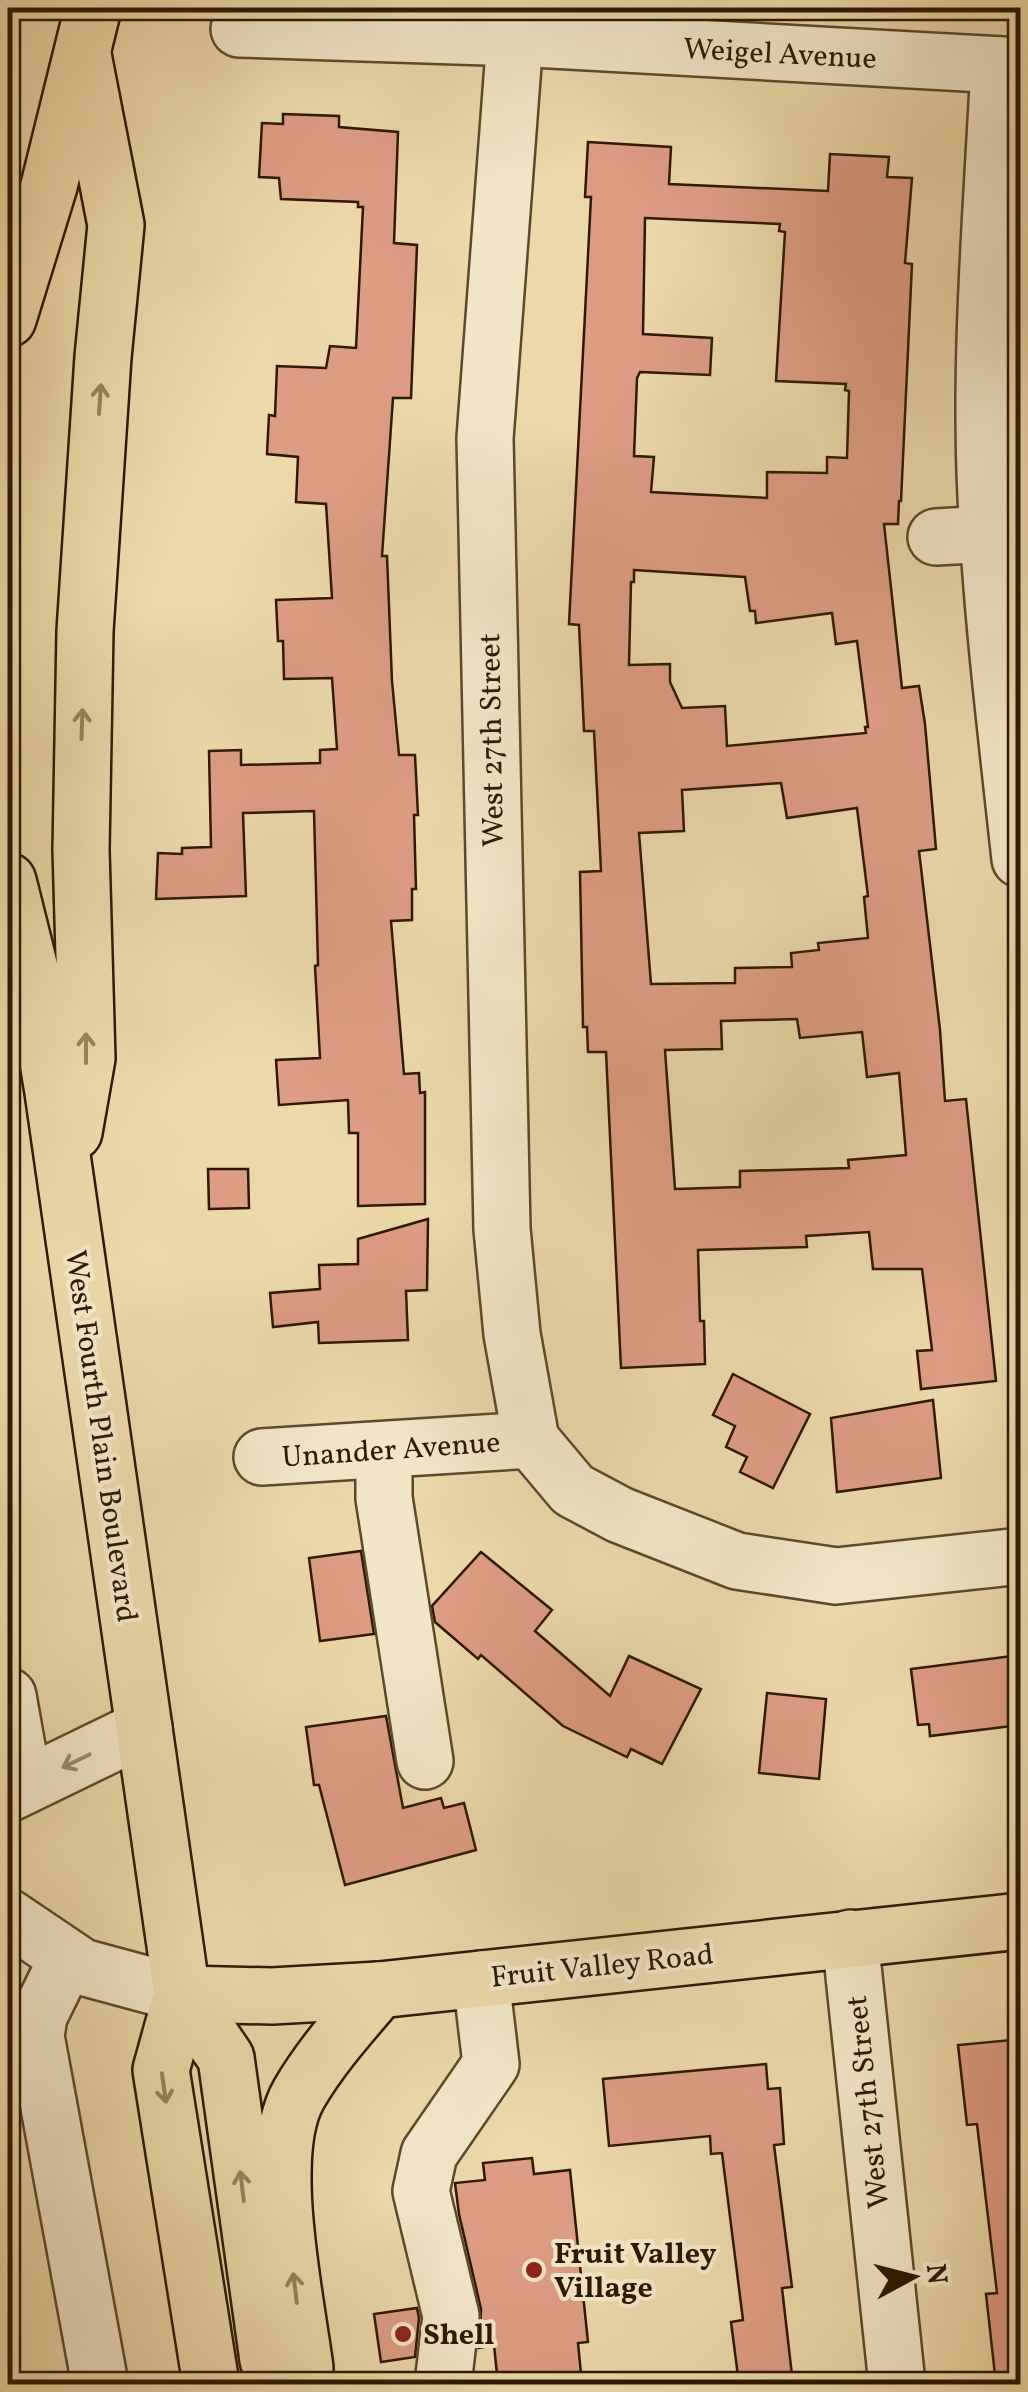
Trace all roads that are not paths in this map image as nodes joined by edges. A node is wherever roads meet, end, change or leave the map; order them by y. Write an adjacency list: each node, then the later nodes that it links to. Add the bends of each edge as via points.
1 (239, 28): 3 (street, Weigel Avenue)
2 (88, 31): 5 (main road); 9 (main road, one-way to 2, via 87,1058 85,648 116,224)
3 (515, 38): 4 (street, Weigel Avenue); 10 (street, West 27th Street, via 485,438 502,1228)
4 (1010, 66): 6 (street, via 962,536 994,624)
5 (8, 319)
6 (1020, 859)
7 (8, 881): 8 (main road, West Fourth Plain Boulevard, via 21,927)
8 (26, 1018): 9 (main road, West Fourth Plain Boulevard)
9 (66, 1179): 15 (main road, West Fourth Plain Boulevard)
10 (531, 1440): 11 (street, Unander Avenue); 13 (street, Unander Avenue, via 572,1490 737,1561 836,1576)
11 (384, 1450): 12 (street, Unander Avenue); 16 (street, via 384,1498)
12 (262, 1458)
13 (1020, 1556)
14 (8, 1696): 17 (street)
15 (144, 1728): 17 (street, one-way to 17); 24 (main road, West Fourth Plain Boulevard)
16 (425, 1761)
17 (16, 1790)
18 (8, 1917): 21 (street)
19 (1020, 1920): 20 (main road, Fruit Valley Road)
20 (850, 1938): 22 (main road, Fruit Valley Road); 30 (street, West 27th Street)
21 (67, 1958): 24 (street, via 102,1975); 25 (street, via 36,2036)
22 (481, 1978): 23 (main road, Fruit Valley Road); 29 (street, via 491,2064 429,2154 421,2192 451,2316)
23 (379, 1990): 24 (main road, Fruit Valley Road); 28 (main road, one-way to 23, via 305,2368 282,2151 298,2095)
24 (182, 1994): 26 (main road, West Fourth Plain Boulevard, one-way to 26, via 161,2070); 27 (main road, West Fourth Plain Boulevard, one-way to 24, via 270,2376 226,2058)
25 (100, 2384)
26 (211, 2384)
27 (277, 2384)
28 (301, 2384)
29 (443, 2384)
30 (896, 2384)

